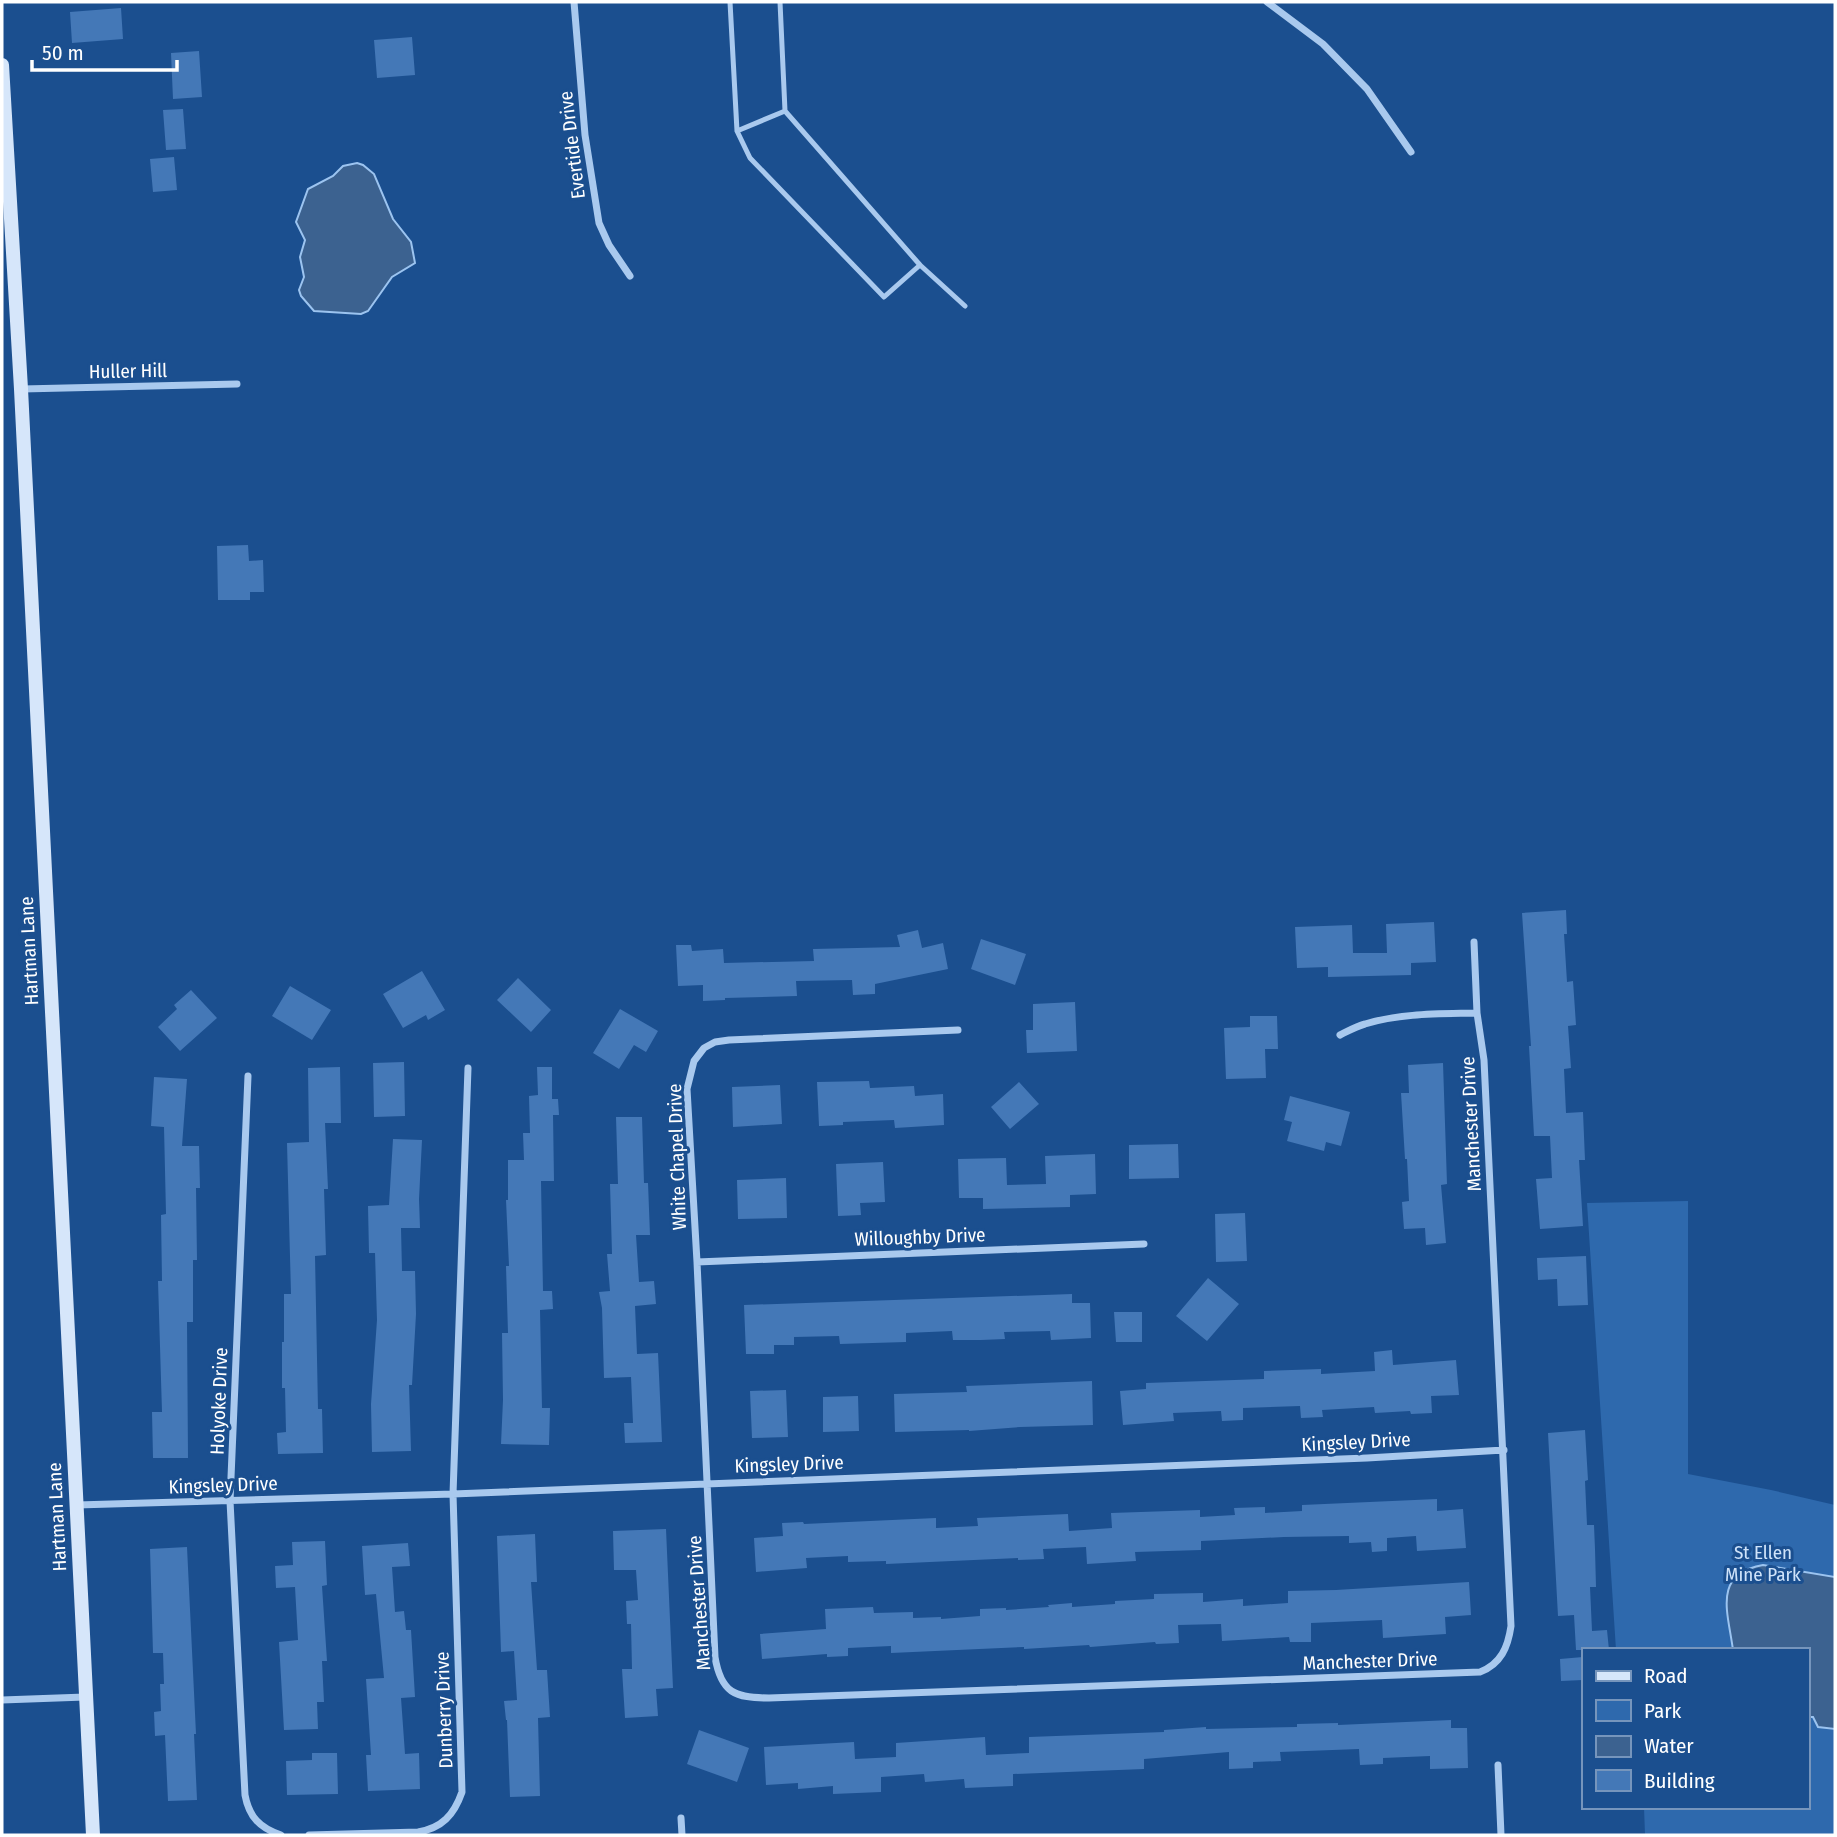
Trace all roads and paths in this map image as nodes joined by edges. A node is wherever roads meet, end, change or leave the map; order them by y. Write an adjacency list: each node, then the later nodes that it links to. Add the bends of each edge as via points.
1 (574, 2): 10 (street, Evertide Drive, via 598,223)
2 (730, 2): 7 (lane)
3 (780, 2): 6 (lane)
4 (1266, 2): 8 (street, via 1323,44 1367,89)
5 (2, 65): 13 (street, Hartman Lane)
6 (786, 111): 7 (lane); 9 (lane)
7 (737, 131): 9 (lane, via 750,158 884,297)
8 (1411, 152)
9 (920, 265): 11 (lane)
10 (630, 276)
11 (965, 306)
12 (237, 384): 13 (street, Huller Hill)
13 (21, 389): 26 (street, Hartman Lane)
14 (1474, 942): 15 (street, Manchester Drive)
15 (1477, 1013): 17 (street, via 1383,1020); 22 (street, Manchester Drive, via 1485,1060)
16 (958, 1030): 21 (street, White Chapel Drive, via 729,1040 704,1048 694,1061 687,1089)
17 (1340, 1035)
18 (468, 1068): 24 (street)
19 (248, 1076): 25 (street, Holyoke Drive)
20 (1144, 1244): 21 (street, Willoughby Drive)
21 (697, 1262): 23 (street, White Chapel Drive)
22 (1504, 1450): 23 (street, Kingsley Drive); 23 (street, Manchester Drive, via 1511,1626 1497,1663 1471,1673 744,1697 723,1684 715,1657)
23 (708, 1483): 24 (street, Kingsley Drive)
24 (453, 1494): 25 (street, Kingsley Drive); 34 (street, Dunberry Drive, via 462,1792 452,1814 431,1830)
25 (230, 1501): 26 (street, Kingsley Drive); 32 (street, Holyoke Drive, via 245,1794 252,1816 262,1827)
26 (76, 1505): 27 (street, Hartman Lane)
27 (85, 1697): 28 (street); 31 (street, Hartman Lane)
28 (2, 1700)
29 (1498, 1765): 36 (street)
30 (681, 1818): 35 (street)
31 (93, 1835)
32 (281, 1835)
33 (309, 1835): 34 (street)
34 (349, 1835)
35 (682, 1835)
36 (1501, 1835)

